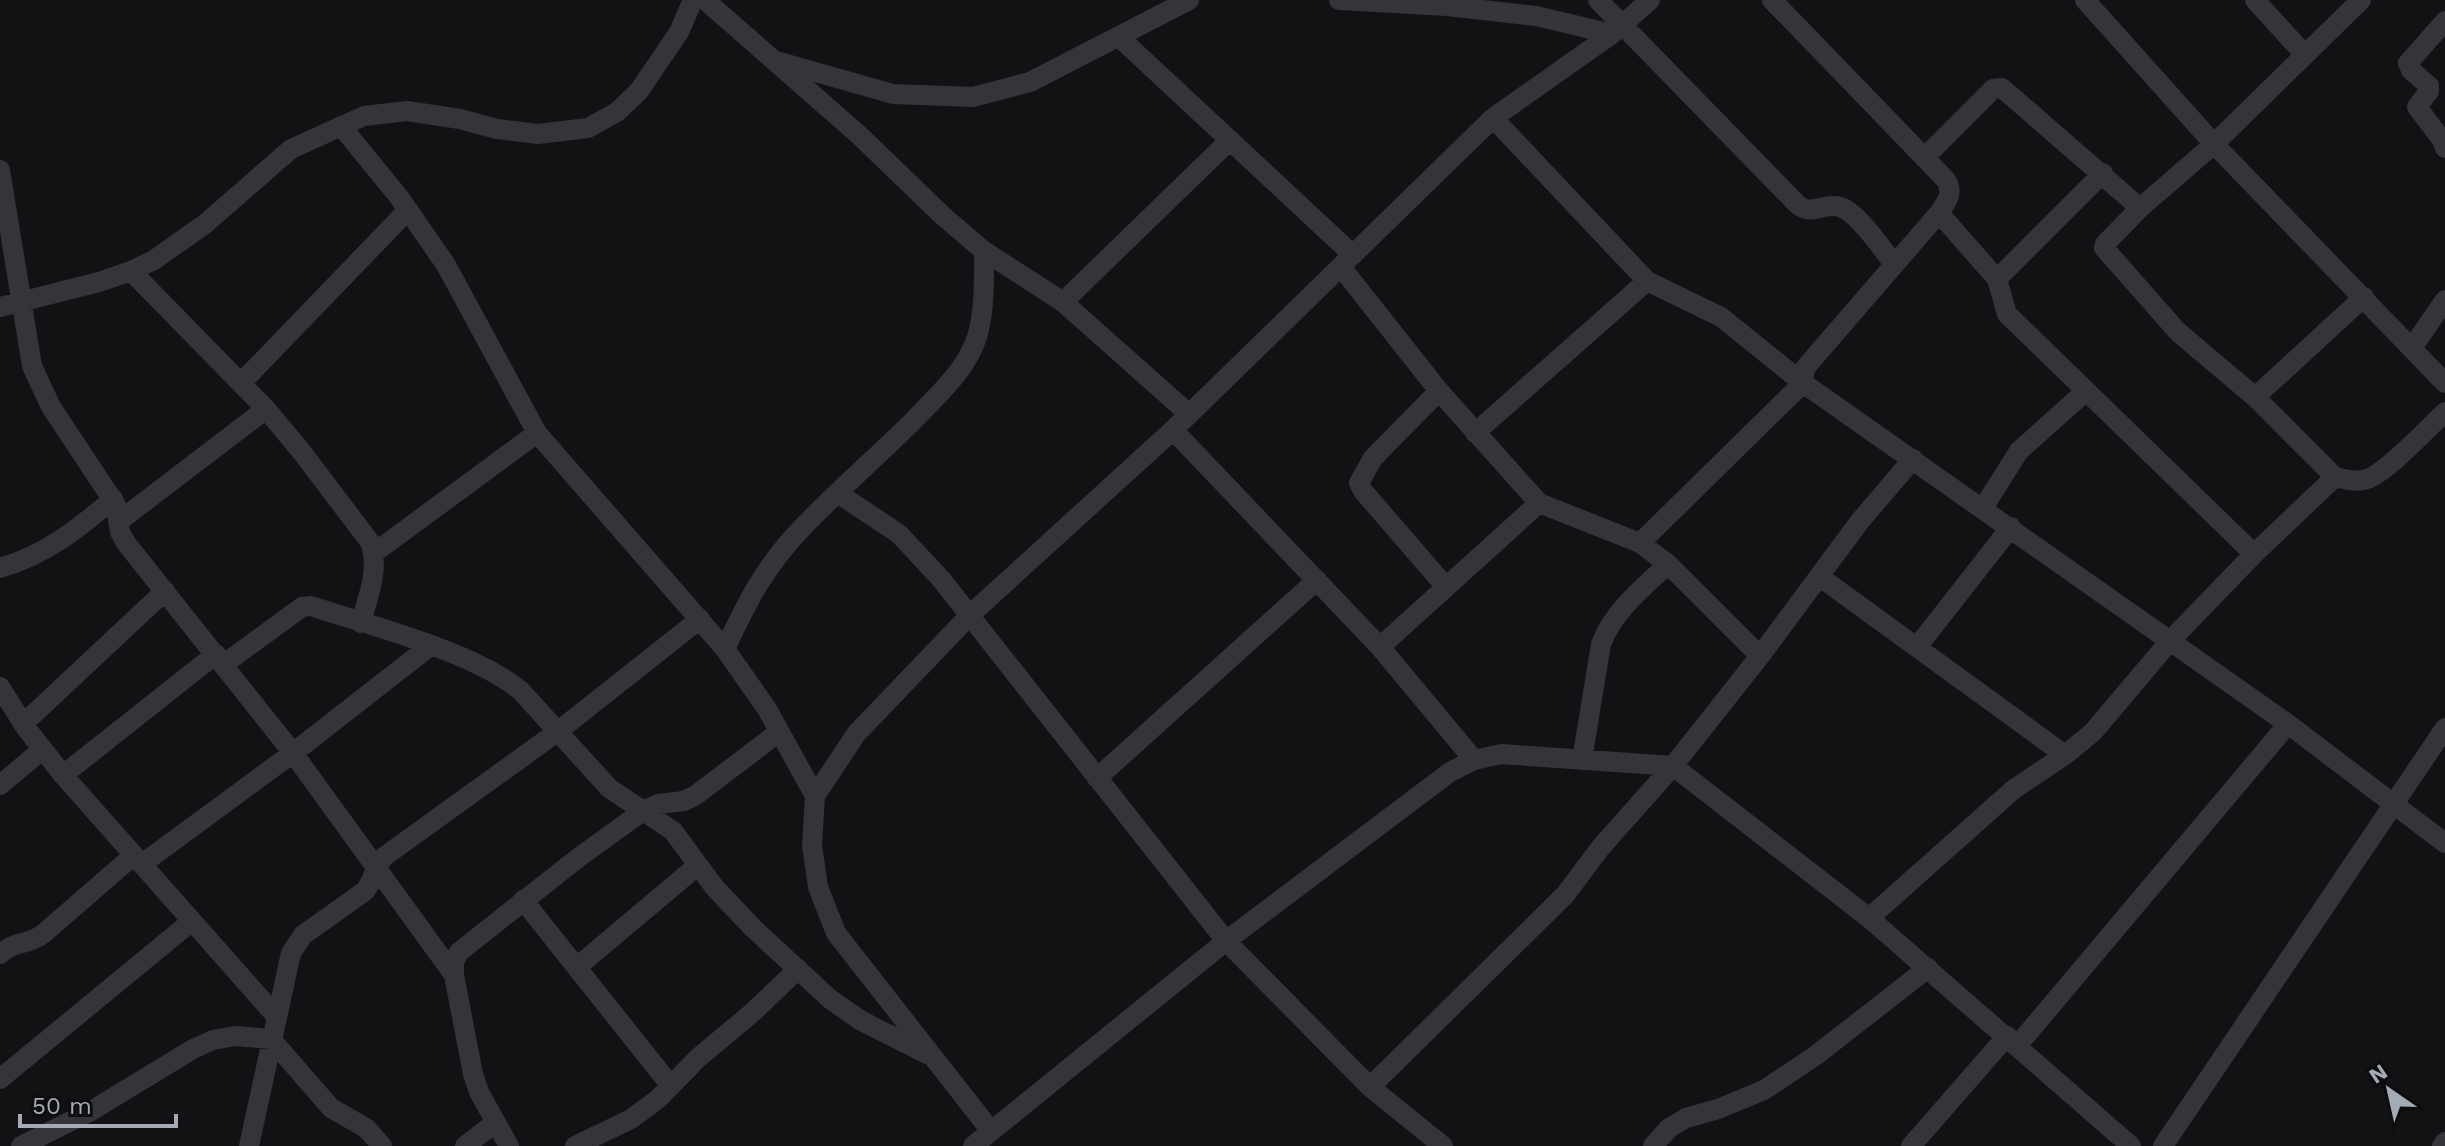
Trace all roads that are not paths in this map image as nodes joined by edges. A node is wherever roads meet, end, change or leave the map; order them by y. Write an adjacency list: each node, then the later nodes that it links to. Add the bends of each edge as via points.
1 (693, 0): 17 (street, via 679,32 639,91 617,112 588,128 538,134 407,111 364,116)
2 (705, 0): 15 (street)
3 (1189, 0): 13 (street)
4 (1339, 0): 12 (street, via 1447,6)
5 (1598, 0): 12 (street)
6 (1650, 0): 12 (street)
7 (1772, 0): 21 (street)
8 (2085, 0): 19 (street)
9 (2255, 0): 14 (street)
10 (2361, 0): 14 (street)
11 (2445, 21): 20 (street, via 2408,63 2429,86 2417,107)
12 (1617, 29): 16 (street); 29 (street, via 1797,204 1811,211 1843,207)
13 (1119, 37): 15 (street, via 1030,82 973,97 893,94); 18 (street)
14 (2305, 55): 19 (street)
15 (774, 60): 27 (street)
16 (1493, 118): 28 (street); 32 (street)
17 (341, 126): 25 (street); 30 (street, via 291,149 196,231)
18 (1230, 140): 28 (street); 36 (street)
19 (2214, 144): 24 (street); 33 (street)
20 (2445, 148)
21 (1924, 158): 23 (street, via 1996,87); 26 (street, via 1951,188)
22 (0, 170): 35 (street)
23 (2103, 173): 24 (street); 31 (street)
24 (2140, 208): 44 (street, via 2105,244 2106,253 2178,332)
25 (408, 210): 39 (street); 49 (street, via 446,265)
26 (1939, 213): 29 (street); 31 (street)
27 (984, 251): 36 (street); 53 (street, via 982,308 966,362)
28 (1347, 261): 42 (street); 47 (street)
29 (1894, 264): 40 (street, via 1805,368)
30 (131, 271): 35 (street); 39 (street)
31 (1997, 279): 43 (street, via 2007,314)
32 (1647, 281): 40 (street, via 1721,317); 50 (street)
33 (2364, 297): 38 (street); 44 (street)
34 (2445, 300): 38 (street)
35 (21, 301): 37 (street); 54 (street, via 40,387)
36 (1063, 302): 47 (street)
37 (0, 307)
38 (2412, 348): 41 (street)
39 (241, 383): 45 (street)
40 (1803, 383): 51 (street); 59 (street)
41 (2445, 383)
42 (1439, 391): 50 (street); 66 (street, via 1373,458 1359,483)
43 (2086, 391): 56 (street, via 2019,451); 61 (street)
44 (2255, 397): 52 (street)
45 (266, 409): 57 (street); 60 (street)
46 (2445, 412): 52 (street, via 2366,480)
47 (1189, 414): 48 (street)
48 (1173, 430): 65 (street); 68 (street)
49 (537, 433): 60 (street); 69 (street)
50 (1475, 433): 55 (street)
51 (1913, 459): 56 (street); 64 (street)
52 (2335, 477): 61 (street)
53 (839, 494): 68 (street, via 899,534); 75 (street, via 768,568)
54 (113, 499): 57 (street); 63 (street, via 53,547)
55 (1539, 503): 59 (street); 66 (street)
56 (1983, 508): 58 (street)
57 (118, 522): 67 (street, via 126,543)
58 (2011, 527): 71 (street); 74 (street)
59 (1640, 543): 62 (street)
60 (374, 553): 70 (street, via 375,571)
61 (2254, 554): 71 (street)
62 (1668, 564): 76 (street); 88 (street, via 1608,626)
63 (0, 568)
64 (1820, 577): 74 (street); 76 (street)
65 (1317, 580): 73 (street); 91 (street)
66 (1446, 587): 73 (street)
67 (165, 591): 77 (street); 79 (street)
68 (970, 615): 91 (street); 93 (street, via 856,734)
69 (700, 619): 75 (street); 82 (street)
70 (361, 623): 72 (street); 77 (street, via 302,607)
71 (2169, 642): 80 (street); 86 (street, via 2093,732)
72 (430, 646): 82 (street, via 505,678); 85 (street)
73 (1380, 647): 87 (street)
74 (1917, 647): 86 (street)
75 (725, 649): 83 (street)
76 (1760, 656): 89 (street)
77 (220, 659): 85 (street); 90 (street)
78 (0, 687): 79 (street)
79 (23, 724): 84 (street)
80 (2288, 724): 94 (street); 111 (street)
81 (2445, 728): 94 (street)
82 (557, 732): 95 (street, via 609,788); 98 (street)
83 (779, 732): 93 (street); 95 (street, via 696,795)
84 (42, 750): 90 (street); 92 (street)
85 (293, 753): 97 (street); 98 (street)
86 (2065, 755): 101 (street, via 2014,789)
87 (1474, 760): 88 (street, via 1501,754); 103 (street, via 1450,772)
88 (1582, 760): 89 (street)
89 (1673, 766): 101 (street); 115 (street, via 1565,895)
90 (63, 775): 97 (street)
91 (1097, 778): 103 (street)
92 (0, 785)
93 (815, 796): 112 (street, via 812,845 818,887 836,933)
94 (2392, 804): 96 (street); 129 (street)
95 (643, 811): 99 (street, via 673,831); 100 (street)
96 (2445, 843)
97 (138, 860): 102 (street); 104 (street, via 37,939 11,945)
98 (376, 865): 108 (street); 109 (street, via 365,891 303,935 291,953)
99 (697, 866): 105 (street); 107 (street)
100 (523, 900): 105 (street); 108 (street, via 459,952)
101 (1869, 918): 106 (street)
102 (192, 921): 109 (street); 113 (street)
103 (1226, 941): 115 (street); 117 (street)
104 (0, 954)
105 (577, 967): 114 (street)
106 (1928, 968): 111 (street); 126 (street, via 1764,1090 1686,1118)
107 (798, 969): 112 (street, via 860,1020); 114 (street)
108 (454, 975): 116 (street, via 473,1074)
109 (276, 1016): 110 (street)
110 (271, 1039): 118 (street, via 213,1040); 119 (street); 120 (street, via 331,1108 366,1128)
111 (2012, 1041): 127 (street); 128 (street)
112 (933, 1057): 117 (street)
113 (0, 1079)
114 (671, 1086): 123 (street, via 631,1119)
115 (1370, 1087): 125 (street)
116 (495, 1123): 121 (street); 122 (street)
117 (991, 1131): 124 (street)
118 (21, 1146)
119 (249, 1146)
120 (382, 1146)
121 (465, 1146)
122 (509, 1146)
123 (575, 1146)
124 (973, 1146)
125 (1443, 1146)
126 (1653, 1146)
127 (1911, 1146)
128 (2131, 1146)
129 (2163, 1146)

